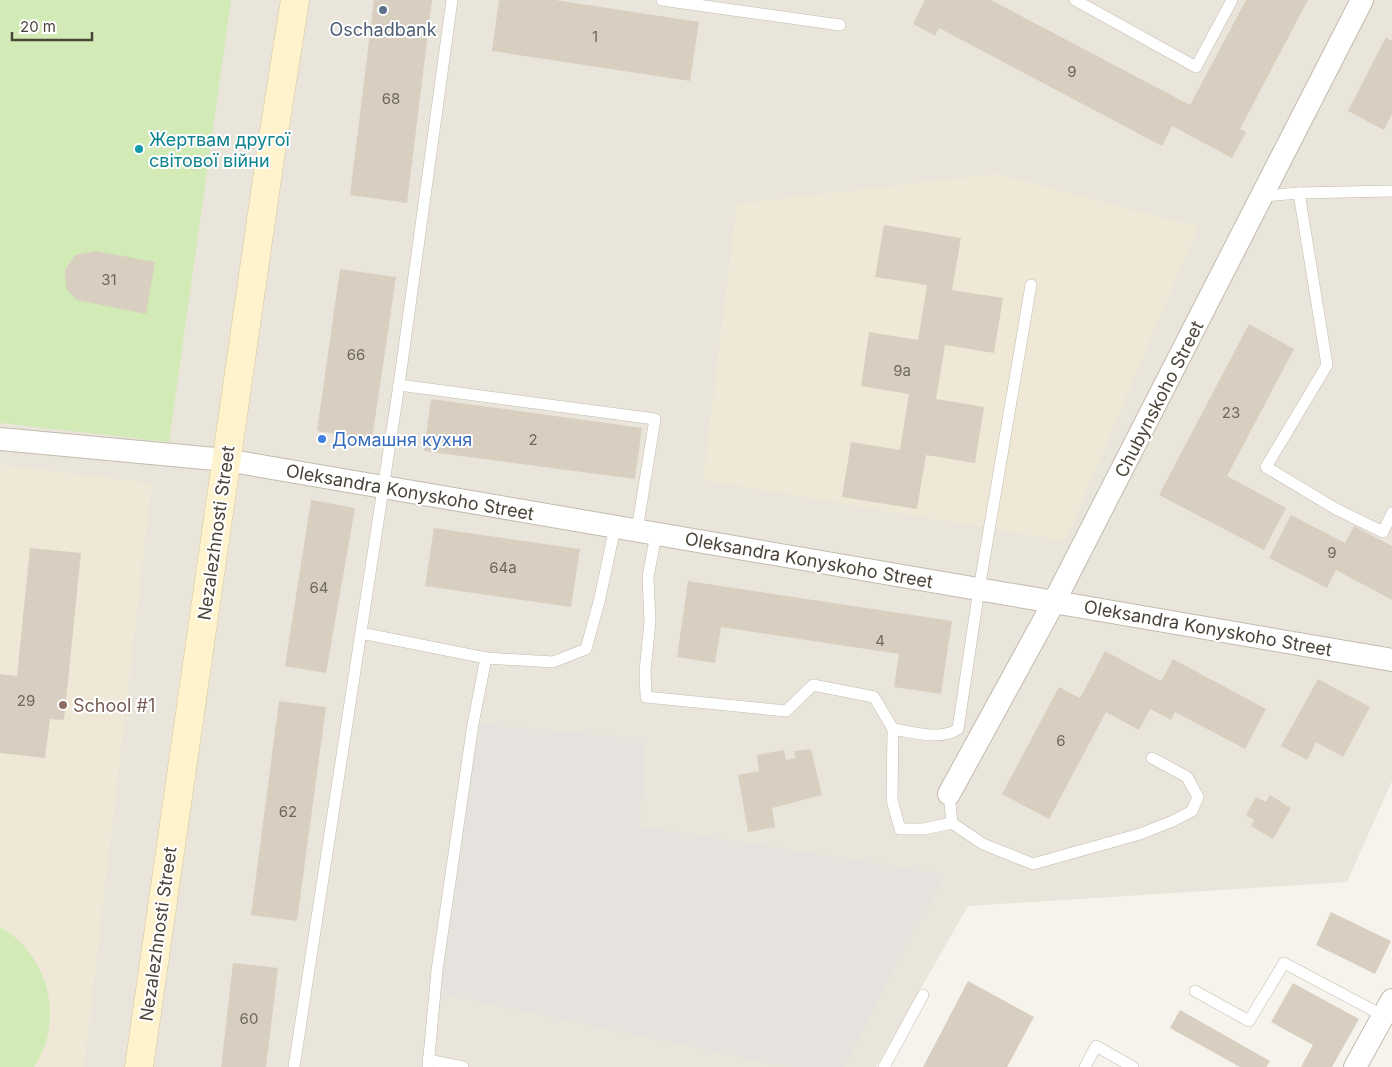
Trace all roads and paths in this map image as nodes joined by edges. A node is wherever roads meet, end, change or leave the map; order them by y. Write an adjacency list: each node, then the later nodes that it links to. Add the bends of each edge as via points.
1 (295, 0): 14 (main road, Nezalezhnosti Street)
2 (452, 0): 12 (lane)
3 (662, 0): 7 (lane)
4 (1074, 0): 5 (lane, via 1196,66)
5 (1232, 0)
6 (1362, 0): 10 (street, Chubynskoho Street)
7 (840, 25)
8 (1392, 191): 9 (lane)
9 (1299, 193): 10 (lane); 16 (lane, via 1327,365 1266,467 1383,532)
10 (1263, 196): 19 (street, Chubynskoho Street)
11 (1031, 285): 18 (lane)
12 (399, 385): 15 (lane); 17 (lane, via 655,419)
13 (0, 439): 14 (street, Oleksandra Konyskoho Street)
14 (226, 460): 15 (street, Oleksandra Konyskoho Street); 31 (main road, Nezalezhnosti Street)
15 (384, 487): 17 (street, Oleksandra Konyskoho Street); 20 (lane)
16 (1392, 513)
17 (636, 530): 18 (street, Oleksandra Konyskoho Street); 21 (lane, via 600,598 586,649 553,662); 23 (lane, via 648,577 650,622 646,697 786,711 813,686 874,697)
18 (979, 589): 19 (street, Oleksandra Konyskoho Street); 23 (lane, via 958,729 952,734 928,735)
19 (1054, 602): 22 (street, Oleksandra Konyskoho Street); 25 (street, Chubynskoho Street)
20 (361, 633): 21 (lane); 32 (lane)
21 (486, 658): 30 (lane, via 473,724 439,960)
22 (1392, 660)
23 (893, 728): 26 (lane, via 892,800 900,829 924,829)
24 (1152, 758): 26 (lane, via 1187,777 1198,797 1192,811 1140,834 1033,864 983,844)
25 (949, 794): 26 (lane)
26 (952, 822)
27 (1195, 991): 29 (lane, via 1249,1021 1284,963)
28 (923, 995): 34 (lane)
29 (1388, 1008): 37 (street)
30 (428, 1063): 33 (lane)
31 (139, 1067)
32 (294, 1067)
33 (463, 1067)
34 (884, 1067)
35 (1085, 1067): 36 (lane, via 1096,1046)
36 (1133, 1067)
37 (1355, 1067)

